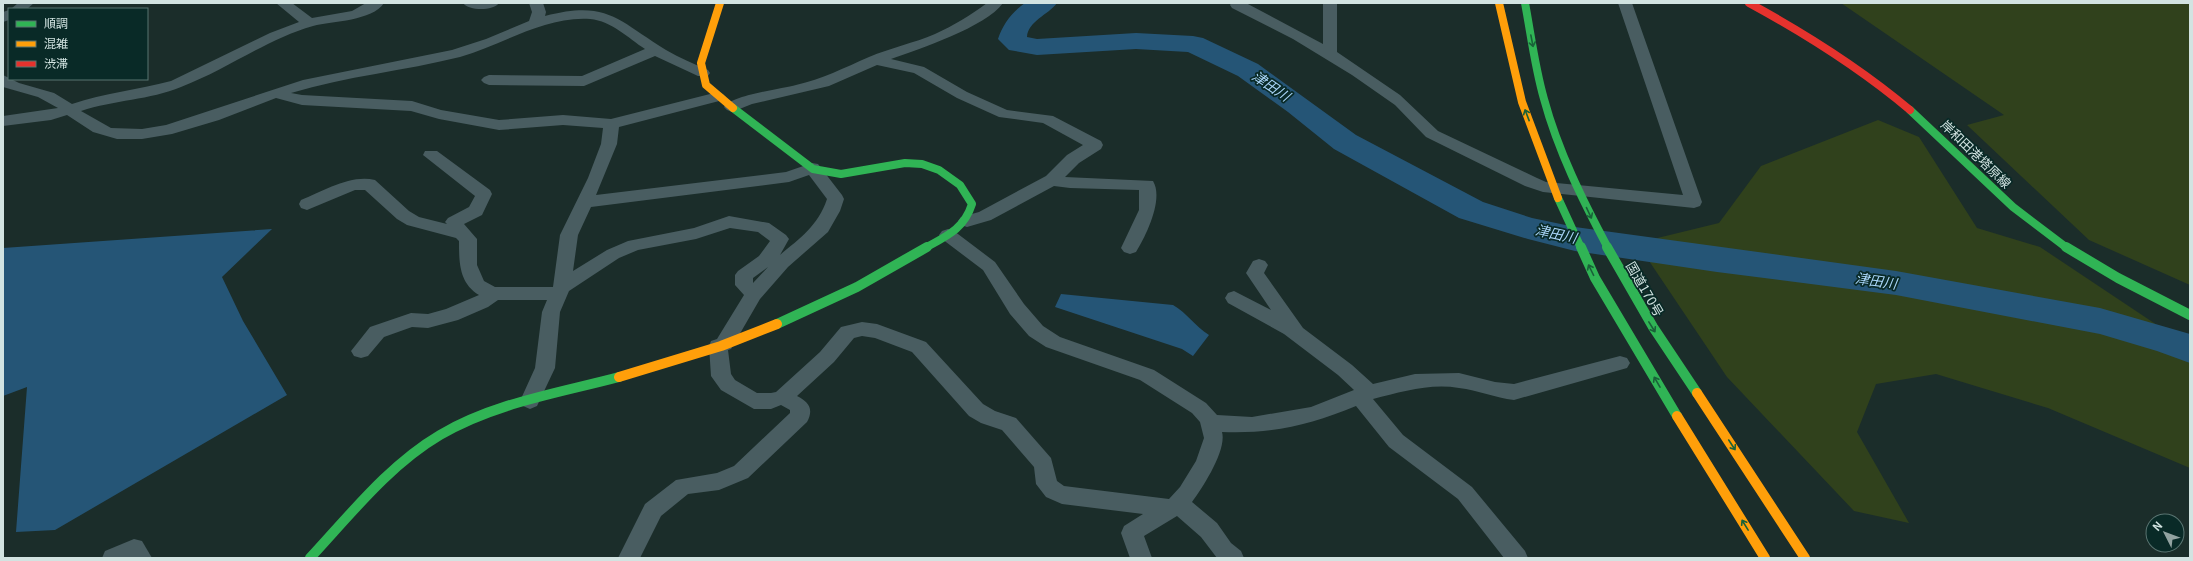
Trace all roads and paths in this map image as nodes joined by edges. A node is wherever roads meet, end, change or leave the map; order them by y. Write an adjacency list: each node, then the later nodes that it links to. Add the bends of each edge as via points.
1 (283, 3): 15 (street)
2 (377, 3): 15 (street, via 356,14)
3 (470, 3): 4 (street)
4 (492, 3)
5 (536, 3): 14 (street, via 539,12)
6 (720, 3): 19 (main road, via 701,63)
7 (996, 3): 18 (street, via 940,37)
8 (1239, 3): 17 (street, via 1236,5 1281,25)
9 (1330, 3): 17 (street)
10 (1499, 3): 59 (main road, one-way to 10, via 1595,278 1562,209 1522,102)
11 (1525, 3): 60 (main road, 国道170号, one-way to 60, via 1548,112 1588,210 1623,279 1658,336)
12 (1624, 3): 17 (street, via 1694,202 1544,187 1531,182 1432,134 1420,126 1397,99)
13 (1749, 3): 42 (main road, 岸和田港塔原線, via 1825,48 1885,90 1926,124 1962,161 2050,236 2094,265)
14 (536, 22): 16 (street, via 575,14 593,15 626,27); 22 (street, via 477,47)
15 (309, 23): 25 (street, via 275,36 176,84 100,100)
16 (655, 50): 19 (street); 21 (street, via 584,81)
17 (1330, 55)
18 (875, 60): 24 (street, via 824,83 747,101); 30 (street, via 918,70 962,96 1004,114 1047,119 1095,145 1073,159)
19 (703, 73): 23 (main road, via 706,85)
20 (3, 80): 25 (street, via 9,85 48,95)
21 (489, 80)
22 (273, 93): 25 (street, via 185,126 136,135 101,131); 27 (street, via 302,100 412,106 439,114 499,125 563,120)
23 (718, 97): 24 (main road); 27 (street)
24 (732, 107): 29 (main road)
25 (71, 110): 26 (street)
26 (3, 121)
27 (611, 124): 31 (street, via 609,144)
28 (431, 156): 34 (street, via 484,194 476,211 454,222)
29 (812, 168): 31 (street, via 789,177); 33 (main road, via 846,174 866,172 895,164 917,162 930,165 965,188 972,200); 40 (street, via 836,199 832,212 822,228 782,263)
30 (1052, 180): 33 (street, via 985,216); 36 (street, via 1070,183 1147,185 1147,210)
31 (585, 202): 38 (street, via 569,235)
32 (307, 204): 34 (street, via 353,185 369,184 413,221)
33 (967, 221): 35 (main road)
34 (462, 234): 39 (street, via 468,239 470,277 484,292)
35 (948, 235): 44 (main road, via 846,293 796,317); 50 (street, via 989,266 1017,309 1036,330 1053,342 1147,375 1199,408)
36 (1130, 248)
37 (1259, 266): 43 (street, via 1255,273)
38 (561, 290): 39 (street); 40 (street, via 613,254 634,245 696,233 729,222 763,227 780,240 776,250 766,260 744,275 744,285); 49 (street, via 551,312 545,368)
39 (494, 294): 45 (street, via 451,316 428,321 411,320 377,332)
40 (754, 294): 44 (street)
41 (1234, 298): 43 (street)
42 (2190, 315)
43 (1300, 336): 47 (street, via 1346,370)
44 (721, 345): 48 (street, via 721,376 728,385 754,400 771,401); 49 (main road, via 678,360)
45 (361, 352)
46 (1620, 363): 47 (street, via 1514,392 1495,390 1459,380 1415,381)
47 (1364, 394): 50 (street, via 1313,415 1252,426); 58 (street, via 1396,441 1464,493)
48 (783, 397): 51 (street, via 827,357 848,332 862,329 877,331 919,347 976,410 1009,424 1044,464 1047,484 1053,491 1062,495); 55 (street, via 800,406 800,416 741,472 718,481 683,486 653,510)
49 (530, 401): 54 (main road, via 458,424 429,442 387,480)
50 (1210, 423): 51 (street, via 1214,438 1205,463)
51 (1175, 506): 56 (street, via 1132,533); 57 (street, via 1209,530 1223,550)
52 (113, 558): 53 (street, via 134,548)
53 (141, 558)
54 (310, 558)
55 (629, 558)
56 (1141, 558)
57 (1233, 558)
58 (1517, 558)
59 (1765, 558)
60 (1805, 558)

